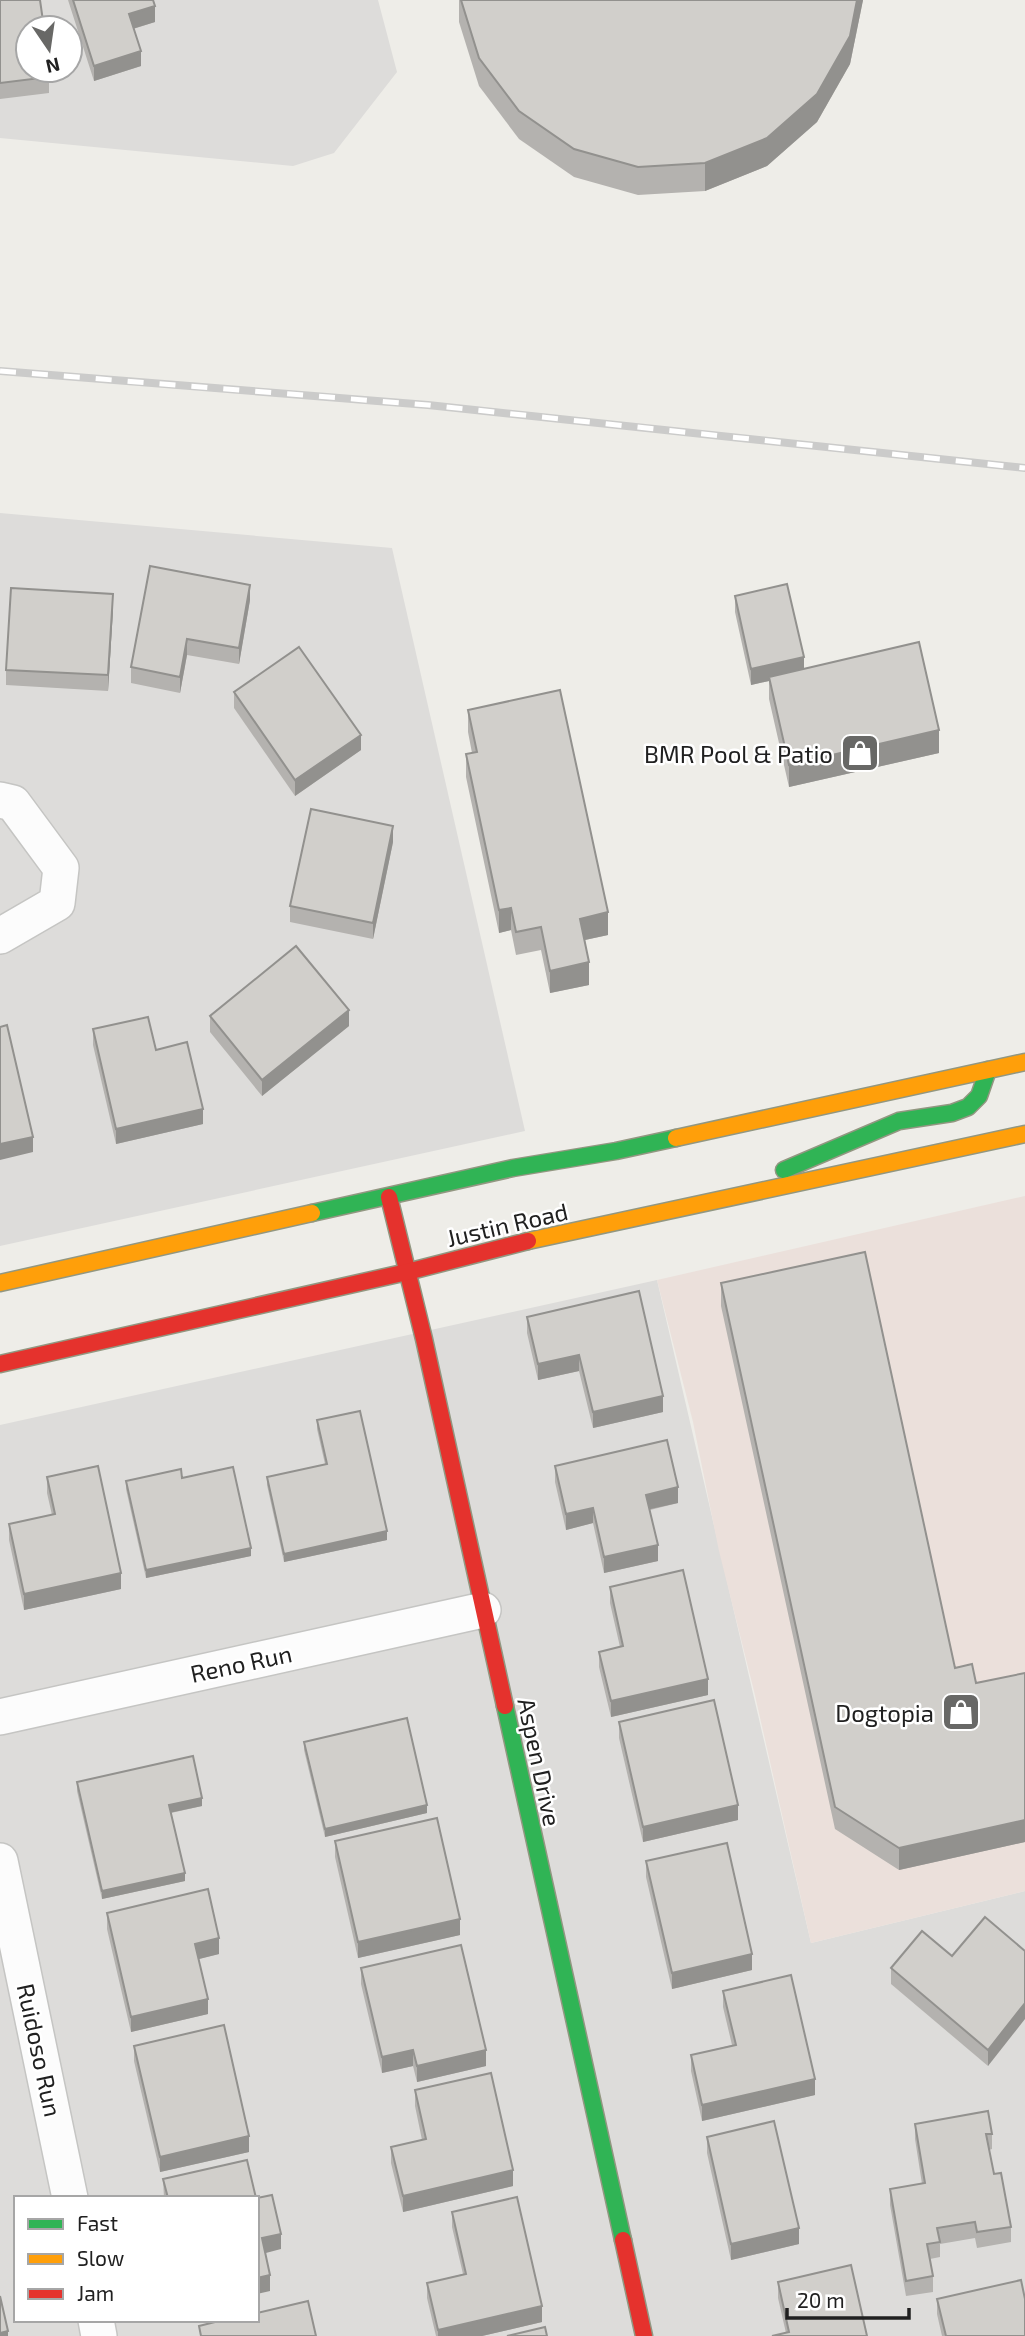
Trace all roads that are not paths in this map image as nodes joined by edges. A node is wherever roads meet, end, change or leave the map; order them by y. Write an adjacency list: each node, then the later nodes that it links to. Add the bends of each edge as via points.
1 (0, 800): 2 (street, via 13,803 61,868 57,903)
2 (0, 936)
3 (1025, 1062): 4 (main road, Justin Road)
4 (988, 1070): 6 (main road, Justin Road); 7 (main road, via 982,1090 968,1108 902,1120)
5 (1025, 1134): 7 (main road, Justin Road)
6 (390, 1197): 8 (main road, Aspen Drive); 9 (main road, Justin Road)
7 (722, 1199): 8 (main road, Justin Road)
8 (407, 1272): 10 (main road, Justin Road); 11 (main road, Aspen Drive)
9 (0, 1283)
10 (0, 1364)
11 (483, 1610): 12 (street, Reno Run); 15 (main road, Aspen Drive)
12 (0, 1717)
13 (0, 1861): 14 (street, Ruidoso Run)
14 (71, 2196)
15 (643, 2336)

